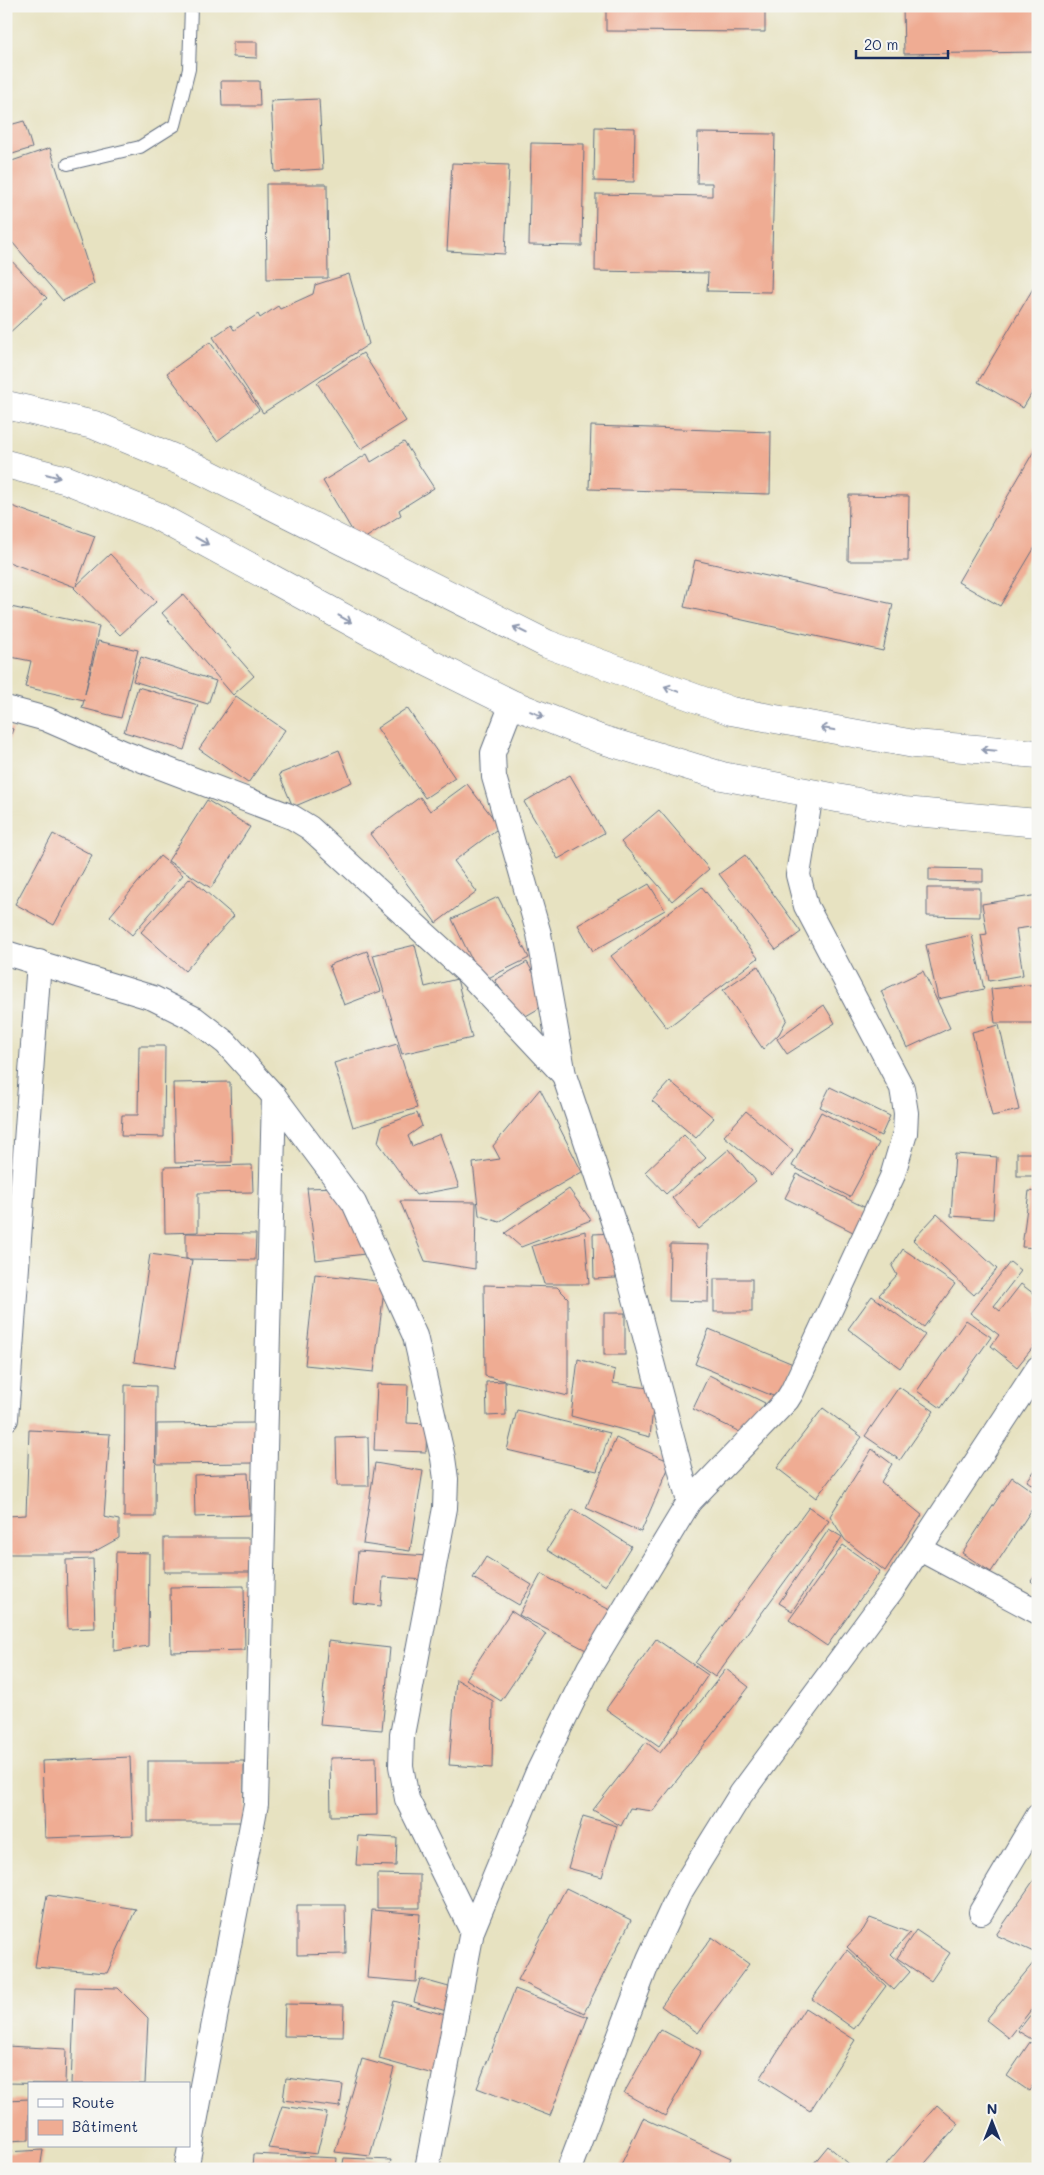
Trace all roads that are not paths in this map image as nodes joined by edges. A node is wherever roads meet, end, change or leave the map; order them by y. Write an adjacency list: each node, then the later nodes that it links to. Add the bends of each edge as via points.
1 (191, 6): 2 (lane, via 189,69 175,125 140,147)
2 (68, 164)
3 (6, 404): 7 (main road, one-way to 3, via 914,744 731,711 547,644 189,465 94,425)
4 (6, 464): 5 (main road, one-way to 5, via 67,480 155,515 403,650)
5 (512, 704): 8 (main road, one-way to 8, via 600,739 713,773); 12 (street, via 493,753 494,777 539,934)
6 (6, 708): 12 (street, via 46,719 124,753 292,817 310,828 471,976)
7 (1038, 754)
8 (811, 793): 9 (main road, via 904,811); 16 (street, via 798,875 806,906 902,1088 905,1133 892,1177 792,1392)
9 (1038, 823)
10 (6, 953): 11 (street)
11 (39, 962): 13 (street, via 153,998 195,1019 226,1042); 15 (street)
12 (564, 1075): 16 (street, via 620,1242)
13 (274, 1096): 21 (street, via 354,1202 415,1336 443,1458 445,1498 402,1735 401,1766 407,1799); 22 (street, via 256,1804)
14 (1038, 1368): 17 (street)
15 (6, 1419)
16 (690, 1502): 21 (street, via 577,1691 537,1774)
17 (920, 1549): 18 (street); 24 (street, via 741,1794 679,1894 649,1959)
18 (1038, 1612)
19 (1038, 1816): 20 (street)
20 (981, 1912)
21 (472, 1931): 23 (street)
22 (186, 2169)
23 (427, 2169)
24 (569, 2169)

